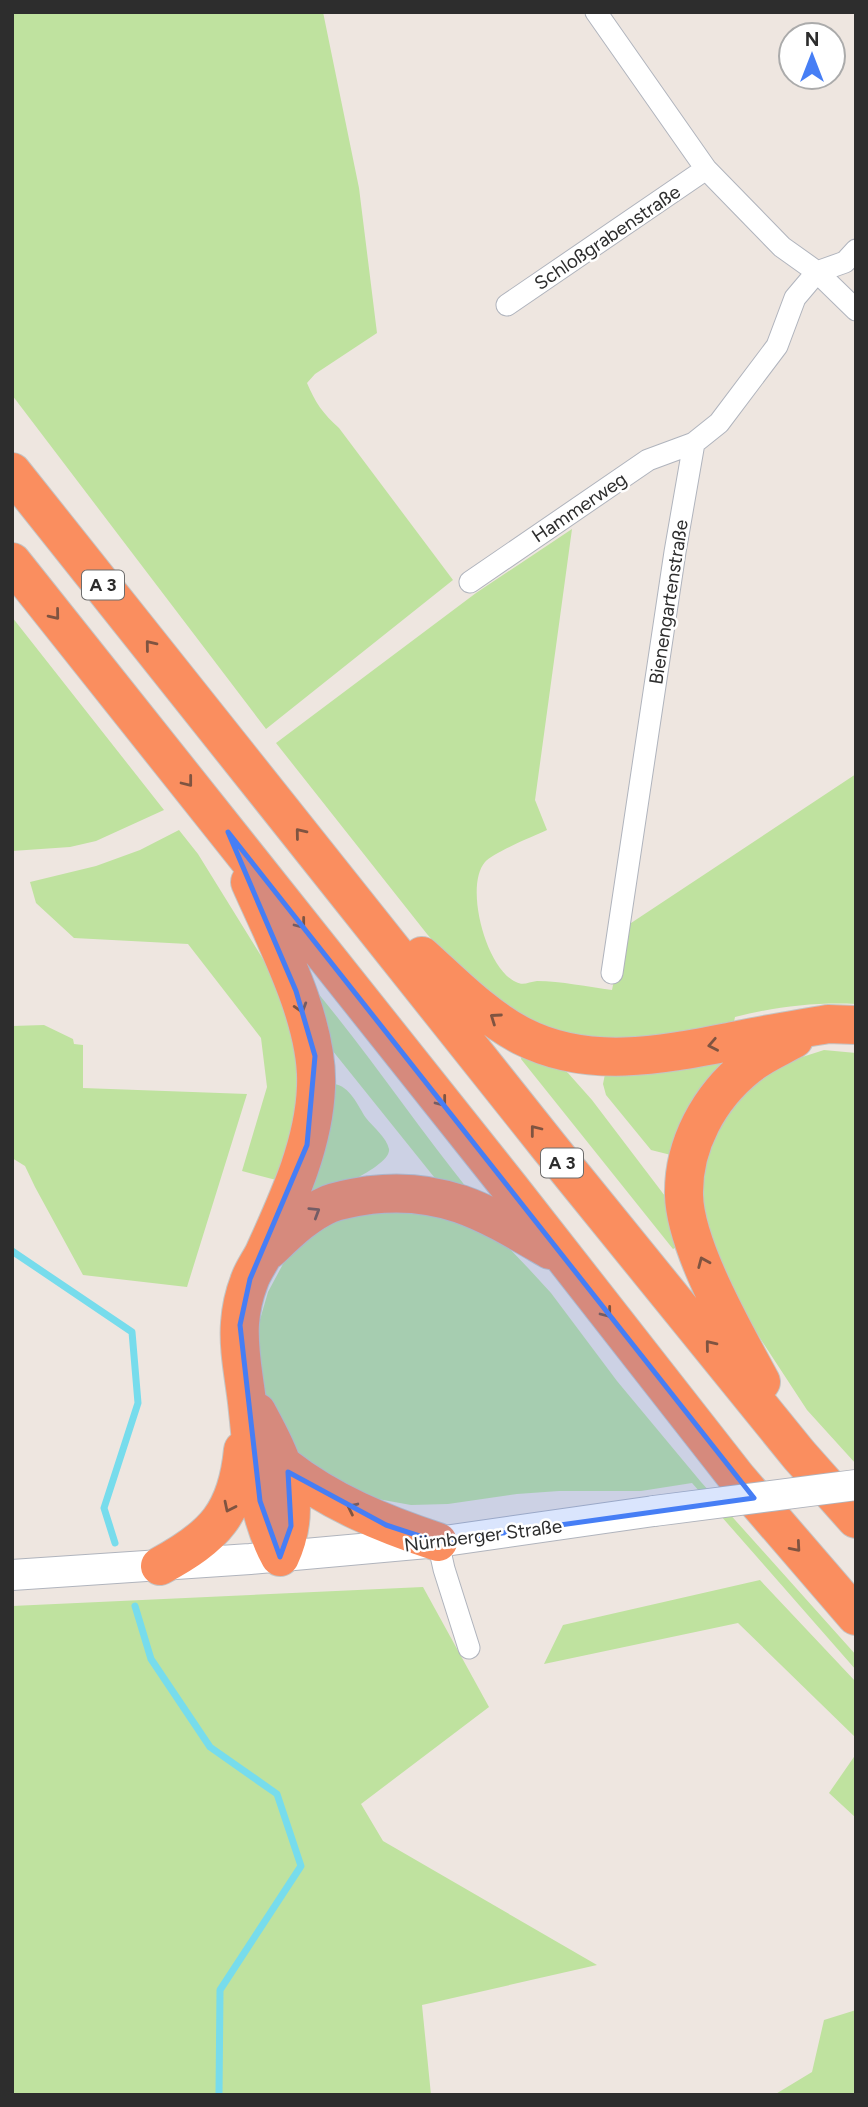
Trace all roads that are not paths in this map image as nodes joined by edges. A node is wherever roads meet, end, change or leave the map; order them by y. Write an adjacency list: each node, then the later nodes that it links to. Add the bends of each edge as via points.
1 (596, 12): 2 (street)
2 (706, 169): 4 (street, via 782,247); 5 (street, Schloßgrabenstraße)
3 (856, 250): 4 (street, via 845,262)
4 (817, 272): 6 (street); 7 (street, via 796,298 777,346 719,423)
5 (507, 304)
6 (856, 310)
7 (694, 443): 10 (street, Hammerweg, via 648,460); 13 (street, Bienengartenstraße)
8 (12, 472): 12 (highway, A 3, one-way to 8)
9 (12, 562): 11 (highway, one-way to 11)
10 (470, 582)
11 (228, 832): 15 (highway, one-way to 15, via 296,991 315,1056 317,1087 307,1145); 16 (highway, one-way to 16)
12 (329, 868): 14 (highway, one-way to 12, via 656,1055 584,1055 553,1048 492,1017); 18 (highway, A 3, one-way to 12)
13 (612, 972)
14 (842, 1025): 18 (highway, one-way to 14, via 727,1317 692,1234 684,1196 688,1155 712,1104 749,1065 805,1033)
15 (263, 1256): 16 (highway, one-way to 16, via 309,1215 330,1203 402,1192 447,1198 475,1208); 17 (highway, via 250,1279 241,1315 240,1354)
16 (565, 1259): 26 (highway, one-way to 26, via 737,1478)
17 (246, 1392): 19 (highway); 23 (highway, via 260,1501); 24 (highway, one-way to 24, via 240,1472 224,1518 187,1552)
18 (799, 1455): 21 (highway, A 3)
19 (284, 1466): 22 (highway, one-way to 19, via 353,1509); 23 (highway, via 291,1526)
20 (856, 1485): 22 (main road, Nürnberger Straße, bridge)
21 (856, 1519)
22 (438, 1542): 23 (main road, Nürnberger Straße); 27 (street)
23 (280, 1557): 24 (main road, Nürnberger Straße)
24 (160, 1566): 25 (main road, Nürnberger Straße)
25 (12, 1575)
26 (856, 1616)
27 (468, 1648)

